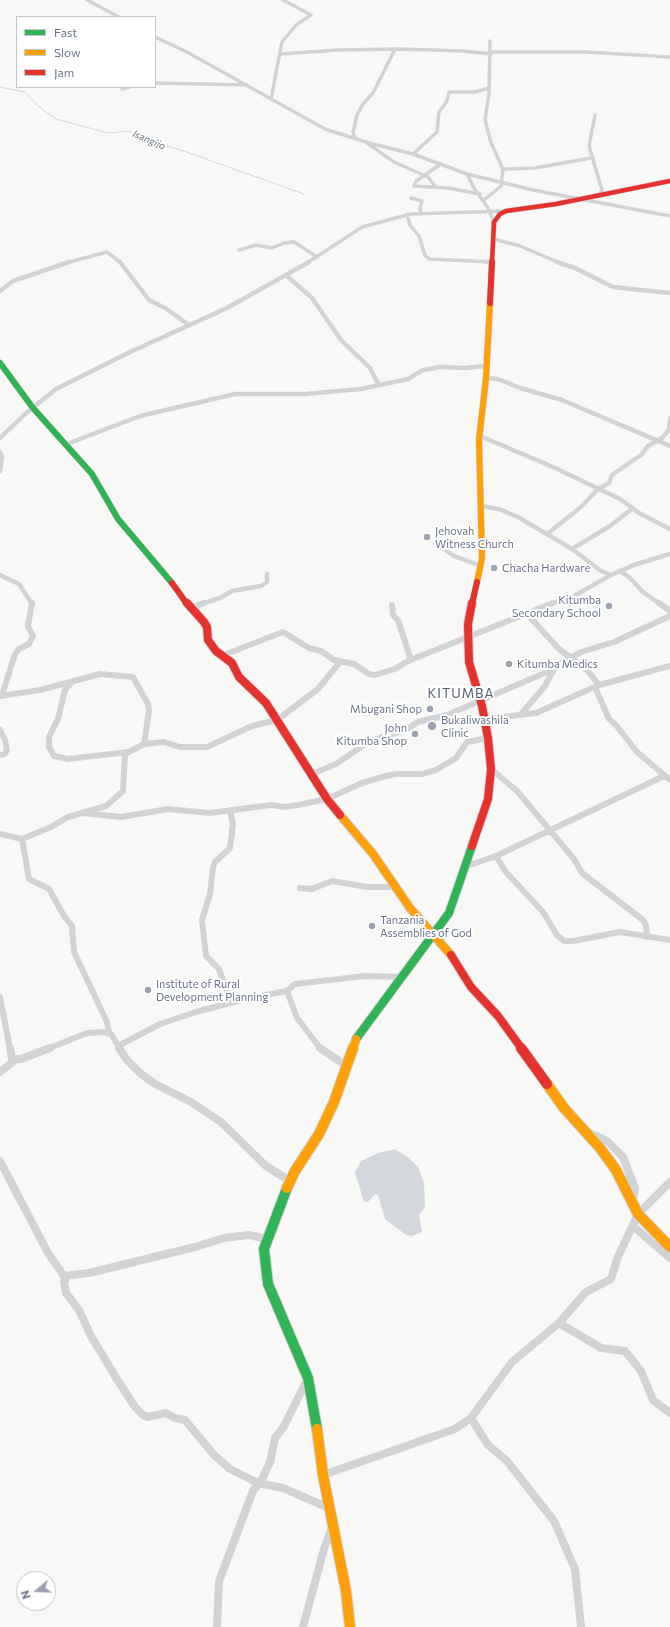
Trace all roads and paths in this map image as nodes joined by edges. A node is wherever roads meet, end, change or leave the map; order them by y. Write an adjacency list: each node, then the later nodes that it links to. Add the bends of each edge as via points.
1 (86, 0): 3 (street)
2 (283, 0): 8 (street, via 311,14 284,38)
3 (117, 16)
4 (156, 37): 11 (street)
5 (490, 41): 7 (street)
6 (395, 49): 7 (street); 8 (street); 17 (street, via 372,93 357,115 353,132)
7 (491, 53): 9 (street, via 586,52); 13 (street)
8 (280, 54): 15 (street)
9 (670, 57)
10 (156, 82): 11 (street)
11 (248, 85): 15 (street)
12 (126, 88): 14 (street)
13 (489, 88): 19 (street, via 475,92 449,92 447,101 439,112 437,132); 22 (street, via 485,120)
14 (122, 89)
15 (272, 99): 17 (street, via 325,128)
16 (595, 115): 20 (street, via 588,141)
17 (355, 138): 18 (street)
18 (365, 142): 19 (street); 24 (street, via 389,159)
19 (413, 154): 21 (street)
20 (591, 158): 22 (street, via 535,168); 31 (street, via 602,190)
21 (441, 164): 23 (street); 24 (street)
22 (503, 169): 28 (street)
23 (467, 174): 25 (street); 26 (street)
24 (425, 175): 29 (street); 29 (street, via 414,182 414,186)
25 (480, 176): 26 (street); 28 (street)
26 (470, 179): 30 (street)
27 (670, 181): 31 (street)
28 (502, 182): 33 (street); 34 (street, via 500,187)
29 (436, 187): 30 (street)
30 (480, 194): 34 (street)
31 (599, 195): 33 (street)
32 (411, 198): 37 (street, via 422,201)
33 (580, 198): 36 (street); 39 (street)
34 (484, 200): 35 (street)
35 (490, 211): 36 (street); 37 (street); 40 (street)
36 (506, 211): 40 (street)
37 (421, 213): 38 (street)
38 (407, 214): 43 (street, via 362,227); 44 (street, via 410,225 419,236 425,255 429,259)
39 (670, 216)
40 (494, 222): 41 (street)
41 (494, 239): 44 (street); 47 (street, via 520,246 575,268 612,287)
42 (239, 250): 43 (street, via 256,245 272,248 294,242)
43 (317, 257): 45 (street)
44 (492, 262): 50 (street)
45 (287, 276): 48 (street); 52 (street, via 312,298 341,340 370,368)
46 (0, 291): 48 (street, via 13,281 71,261 107,252 120,262 149,300)
47 (670, 293)
48 (189, 325): 53 (street, via 56,389)
49 (0, 363): 53 (street)
50 (486, 366): 51 (street); 52 (street, via 423,370 408,379)
51 (486, 378): 55 (street); 57 (street, via 498,379 562,400)
52 (379, 385): 58 (street, via 305,394 235,394 140,416)
53 (33, 408): 56 (street); 58 (street)
54 (670, 418): 57 (street, via 669,430)
55 (480, 436): 62 (street); 63 (street)
56 (0, 438)
57 (658, 441): 59 (street); 62 (street, via 648,446 614,474 609,483)
58 (67, 444): 76 (street, via 100,486 118,519)
59 (670, 446)
60 (0, 452): 61 (street)
61 (0, 471)
62 (598, 489): 64 (street); 66 (street)
63 (481, 506): 66 (street, via 506,512); 70 (street)
64 (633, 508): 65 (street); 68 (street, via 610,526)
65 (670, 529)
66 (547, 534): 68 (street)
67 (435, 543): 70 (street, via 454,556)
68 (572, 549): 74 (street, via 601,571)
69 (670, 554): 71 (street)
70 (481, 566): 80 (street, via 469,619)
71 (620, 572): 74 (street); 77 (street)
72 (267, 574): 76 (street, via 267,582 261,586 232,591)
73 (0, 575): 89 (street, via 19,584 32,604 28,626 33,636 29,644 16,654)
74 (611, 575): 78 (street, via 577,595)
75 (392, 605): 83 (street, via 393,615 398,620)
76 (190, 608): 81 (street, via 206,625 208,640)
77 (670, 611)
78 (527, 616): 80 (street); 82 (street)
79 (670, 616): 82 (street, via 614,642)
80 (469, 637): 83 (street); 90 (street, via 469,662)
81 (221, 656): 84 (street, via 283,632 309,648 321,651); 93 (street, via 232,663 239,677 266,703)
82 (569, 658): 86 (street); 88 (street, via 587,670)
83 (411, 660): 84 (street, via 393,670 373,675 359,666)
84 (340, 662): 93 (street, via 318,689)
85 (670, 666): 88 (street)
86 (554, 668): 90 (street); 91 (street, via 545,686)
87 (70, 684): 89 (street); 96 (street, via 100,674 135,679 148,704); 97 (street, via 65,690 58,719 49,738 49,747 54,756 68,759)
88 (597, 686): 91 (street, via 536,713); 101 (street, via 609,719 637,752)
89 (1, 695)
90 (481, 700): 92 (street); 100 (street, via 447,715 418,722 406,730 364,745 336,764)
91 (521, 714): 92 (street)
92 (485, 719): 95 (street)
93 (277, 720): 96 (street, via 252,726 207,747 180,747 164,742 148,746); 100 (street)
94 (0, 730): 98 (street, via 7,750 5,754)
95 (488, 738): 99 (street); 103 (street, via 467,742 456,758 441,769 422,774 386,776 362,783)
96 (144, 744): 97 (street)
97 (128, 752): 105 (street, via 123,760 123,791 106,806)
98 (0, 755)
99 (491, 769): 106 (street, via 513,787); 110 (street, via 488,799)
100 (312, 774): 103 (street)
101 (664, 776): 102 (street); 106 (street)
102 (670, 780)
103 (327, 799): 104 (street, via 285,808 271,805); 111 (street, via 373,854)
104 (230, 810): 105 (street, via 210,813 168,809 120,817); 119 (street, via 233,824 230,848 212,867 210,894 202,920 206,956 219,969)
105 (82, 813): 108 (street)
106 (550, 830): 109 (street); 114 (street, via 582,873 643,920)
107 (0, 834): 108 (street)
108 (22, 839): 120 (street, via 29,879 49,889 72,926 74,952 107,1022)
109 (496, 856): 110 (street); 114 (street, via 505,871 543,912 557,935 564,941 577,941 615,932)
110 (464, 866): 113 (street, via 449,913)
111 (396, 887): 112 (street, via 367,887 332,881 312,889); 113 (street)
112 (300, 888)
113 (433, 936): 116 (street); 125 (street, via 451,955 471,987 506,1026 564,1108)
114 (647, 937): 115 (street)
115 (670, 940)
116 (402, 976): 117 (street, via 365,976 312,981 295,984); 123 (street, via 358,1034)
117 (287, 991): 119 (street); 123 (street, via 297,1018 317,1045 325,1053)
118 (0, 997): 122 (street, via 10,1056)
119 (232, 1002): 121 (street, via 160,1024)
120 (109, 1033): 121 (street); 122 (street, via 98,1032 79,1036)
121 (120, 1045): 127 (street, via 127,1060 140,1073 221,1122 266,1166)
122 (15, 1060): 124 (street)
123 (346, 1065): 127 (street, via 322,1128)
124 (0, 1072)
125 (586, 1132): 129 (street, via 616,1170); 129 (street, via 607,1141 623,1157 635,1188)
126 (0, 1161): 135 (street, via 48,1253 62,1275)
127 (290, 1181): 132 (street)
128 (670, 1182): 130 (street)
129 (632, 1206): 130 (street)
130 (638, 1214): 131 (street); 133 (street)
131 (632, 1226): 134 (street); 136 (street, via 611,1279 586,1292)
132 (267, 1238): 135 (street, via 249,1235 224,1238); 137 (street, via 264,1260 268,1284)
133 (670, 1247)
134 (670, 1258)
135 (67, 1277): 141 (street, via 64,1281 66,1293 79,1310 91,1336 135,1407 147,1417 162,1412 185,1420 221,1462)
136 (559, 1323): 138 (street, via 601,1348 625,1351 641,1371 653,1400); 139 (street, via 512,1362)
137 (308, 1378): 140 (street); 141 (street, via 283,1428 275,1438 270,1462)
138 (670, 1413)
139 (471, 1418): 140 (street, via 455,1429); 147 (street, via 488,1445 507,1461 550,1514 575,1569)
140 (323, 1475): 142 (street)
141 (258, 1483): 142 (street, via 283,1488); 144 (street, via 219,1582)
142 (329, 1508): 143 (street)
143 (332, 1526): 145 (street); 146 (street, via 346,1591)
144 (217, 1627)
145 (303, 1627)
146 (350, 1627)
147 (581, 1627)

